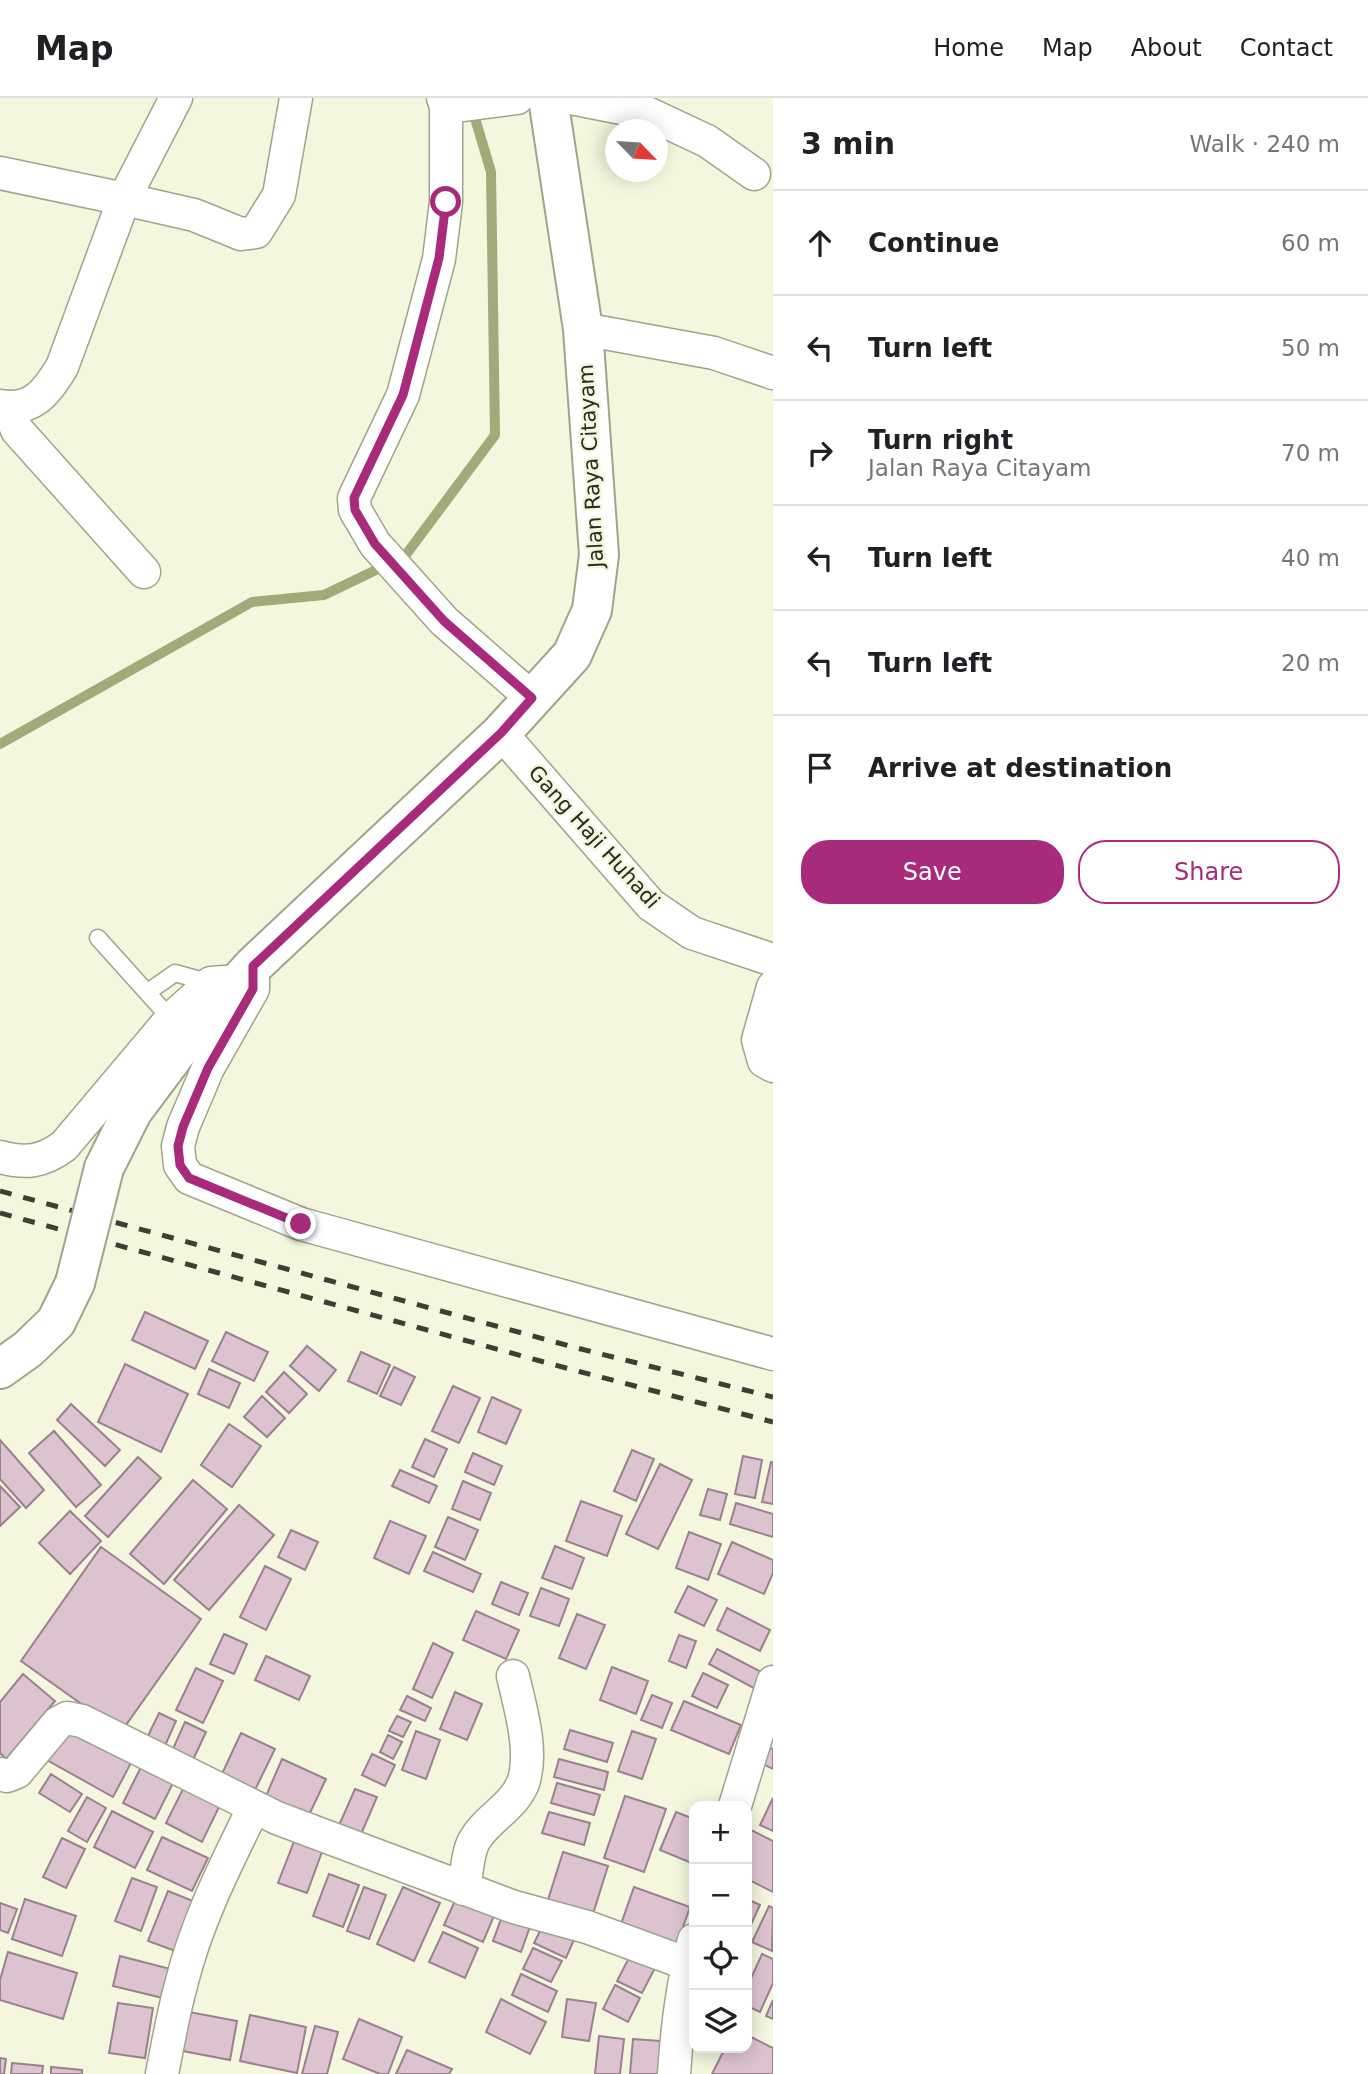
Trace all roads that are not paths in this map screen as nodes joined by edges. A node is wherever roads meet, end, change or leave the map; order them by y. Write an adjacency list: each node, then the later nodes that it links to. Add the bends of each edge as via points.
1 (176, 98): 10 (street)
2 (296, 98): 10 (street, via 279,195 256,232 240,234 194,215)
3 (517, 98): 6 (street)
4 (548, 98): 11 (main road, Jalan Raya Citayam)
5 (571, 98): 9 (street, via 647,113 707,141)
6 (511, 99): 7 (street)
7 (448, 103): 15 (street, via 446,202 439,258 403,395 354,498 355,510 375,544 444,621)
8 (0, 173): 10 (street)
9 (754, 174)
10 (124, 199): 13 (street, via 62,368 49,390 31,404)
11 (583, 329): 12 (street, via 713,353); 15 (main road, Jalan Raya Citayam, via 599,555 592,610 572,656)
12 (773, 373)
13 (4, 407): 14 (street, via 17,430)
14 (144, 572)
15 (532, 698): 16 (main road, Jalan Raya Citayam)
16 (501, 733): 18 (street, Gang Haji Huhadi, via 652,905 692,933); 19 (main road, Jalan Raya Citayam)
17 (98, 938): 21 (lane)
18 (773, 960)
19 (234, 977): 21 (lane, via 174,973); 22 (street); 25 (street, via 253,989 208,1068 183,1127 180,1165 189,1178 301,1224); 26 (main road, Jalan Raya Citayam, bridge, via 132,1112 104,1168 75,1283 56,1322)
20 (773, 987): 23 (street, via 758,1040 764,1061)
21 (148, 992): 22 (lane)
22 (171, 1019): 24 (street, via 64,1146 36,1161)
23 (773, 1066)
24 (0, 1157)
25 (773, 1354)
26 (0, 1368)
27 (513, 1676): 32 (street, via 524,1726 527,1762 523,1783 511,1803 473,1843)
28 (773, 1682): 30 (street)
29 (0, 1774): 31 (street, via 17,1772 67,1718 82,1721)
30 (737, 1801)
31 (254, 1807): 32 (street); 35 (street, via 194,1943)
32 (464, 1889): 33 (street, via 514,1907)
33 (689, 1952)
34 (689, 1963): 36 (street)
35 (162, 2074)
36 (674, 2074)

